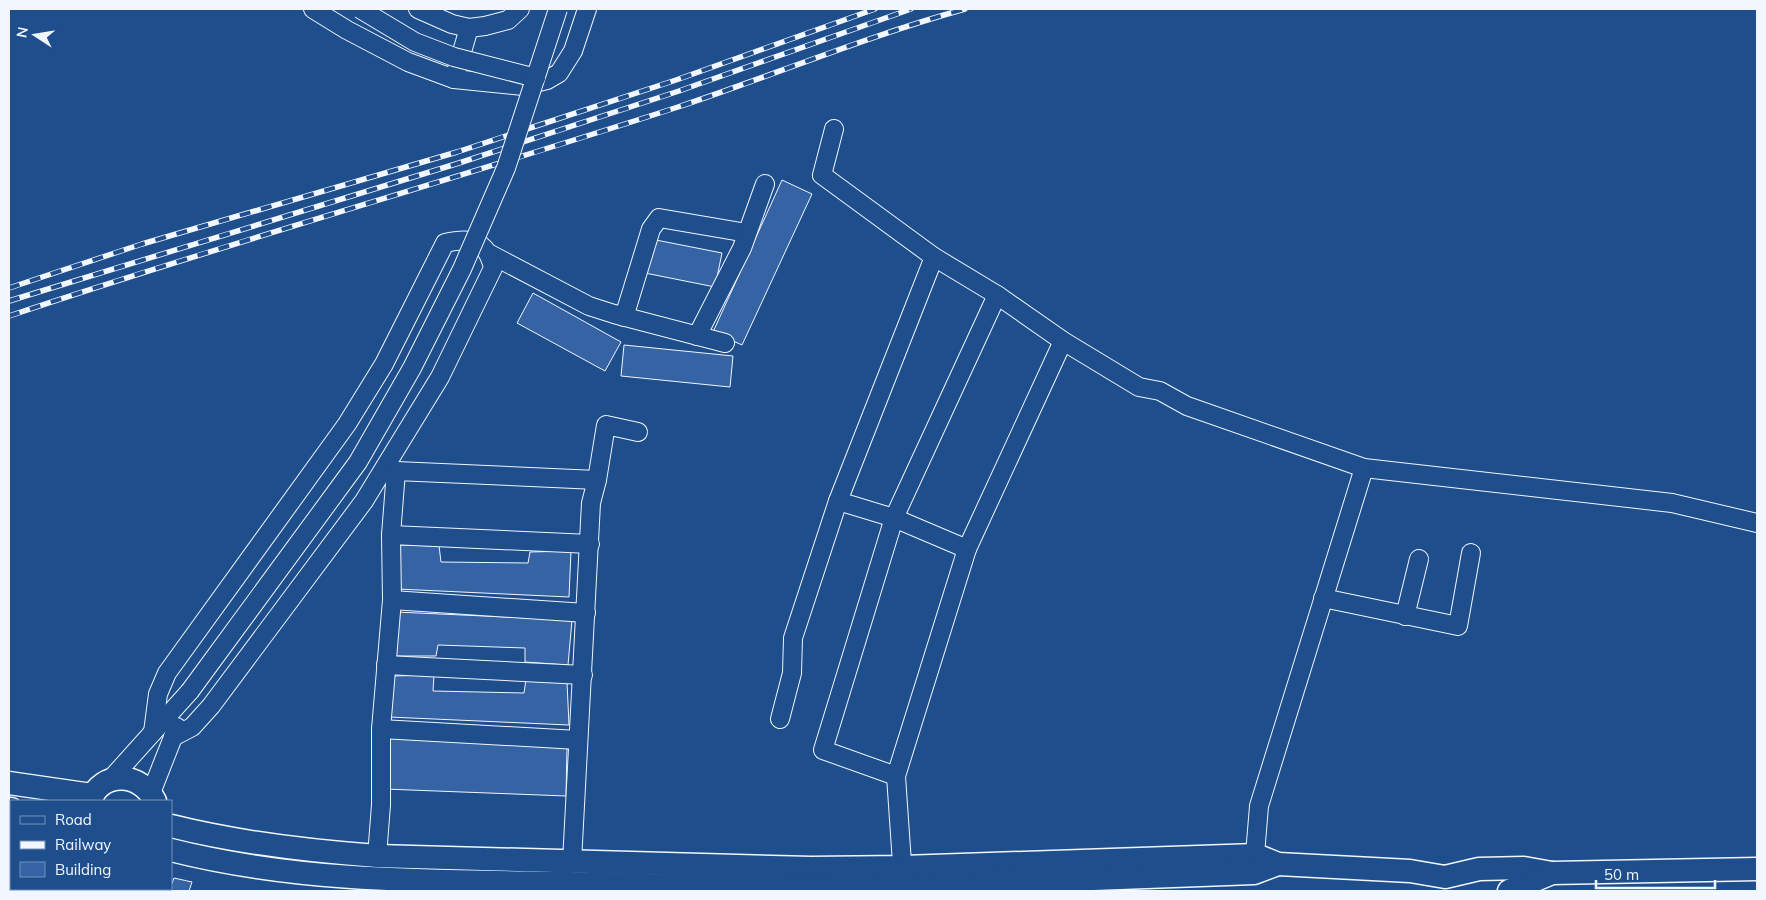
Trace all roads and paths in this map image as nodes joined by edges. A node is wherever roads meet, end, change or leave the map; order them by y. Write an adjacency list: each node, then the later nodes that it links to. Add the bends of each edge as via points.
1 (313, 9): 9 (street, via 408,62)
2 (360, 9): 8 (street, bridge, via 415,42 454,57)
3 (418, 9): 7 (street)
4 (520, 9): 7 (street, via 508,20)
5 (558, 9): 8 (street, bridge)
6 (587, 9): 9 (street, via 574,51 559,73 547,80 523,86)
7 (469, 28): 9 (street)
8 (536, 78): 37 (street, bridge, via 506,168 462,269 412,368 358,462)
9 (454, 79)
10 (834, 129): 14 (street, via 822,175)
11 (764, 184): 12 (street)
12 (747, 233): 16 (street, via 660,218 651,229); 17 (street)
13 (490, 254): 16 (street, via 589,306); 40 (street, via 481,245 468,240 445,243 384,364 347,424 167,673 158,694); 41 (street, via 494,268 440,377 364,501 212,706 192,727)
14 (934, 257): 15 (street); 23 (street)
15 (997, 295): 18 (street); 24 (street)
16 (624, 317): 17 (street)
17 (697, 336): 19 (street)
18 (1063, 341): 21 (street, via 1139,386); 28 (street)
19 (725, 343)
20 (638, 432): 22 (street, via 606,425)
21 (1364, 468): 25 (street, via 1672,503); 31 (street)
22 (597, 480): 26 (street, via 396,471); 27 (street, via 591,503)
23 (838, 501): 24 (street); 38 (street, via 793,638 792,672)
24 (894, 518): 28 (street); 43 (street, via 823,750)
25 (1757, 523)
26 (391, 535): 27 (street); 32 (street)
27 (590, 544): 33 (street)
28 (968, 549): 43 (street)
29 (1471, 553): 34 (street, via 1458,626)
30 (1419, 559): 34 (street)
31 (1323, 598): 34 (street); 53 (street, via 1259,806)
32 (392, 600): 33 (street); 35 (street)
33 (586, 614): 36 (street)
34 (1405, 616)
35 (386, 665): 36 (street); 39 (street)
36 (583, 675): 42 (street)
37 (190, 691): 40 (street); 41 (street)
38 (780, 719)
39 (381, 729): 42 (street); 51 (street)
40 (153, 732): 44 (street)
41 (173, 737): 47 (street)
42 (578, 740): 52 (street)
43 (896, 776): 56 (street)
44 (110, 780): 47 (main road, via 133,780 143,785); 48 (main road, via 100,786)
45 (9, 783): 46 (main road)
46 (66, 796): 48 (main road)
47 (153, 797)
48 (91, 798)
49 (172, 828): 51 (main road, via 257,844)
50 (172, 850): 57 (main road, via 245,866)
51 (377, 856): 52 (main road)
52 (572, 862): 56 (main road, via 801,867)
53 (1255, 864): 56 (main road); 58 (main road, via 1410,871)
54 (1757, 869): 55 (main road)
55 (1552, 873): 58 (main road, via 1524,868 1479,869); 59 (main road)
56 (903, 877): 57 (main road, via 712,887)
57 (438, 886)
58 (1438, 888)
59 (1509, 891)

